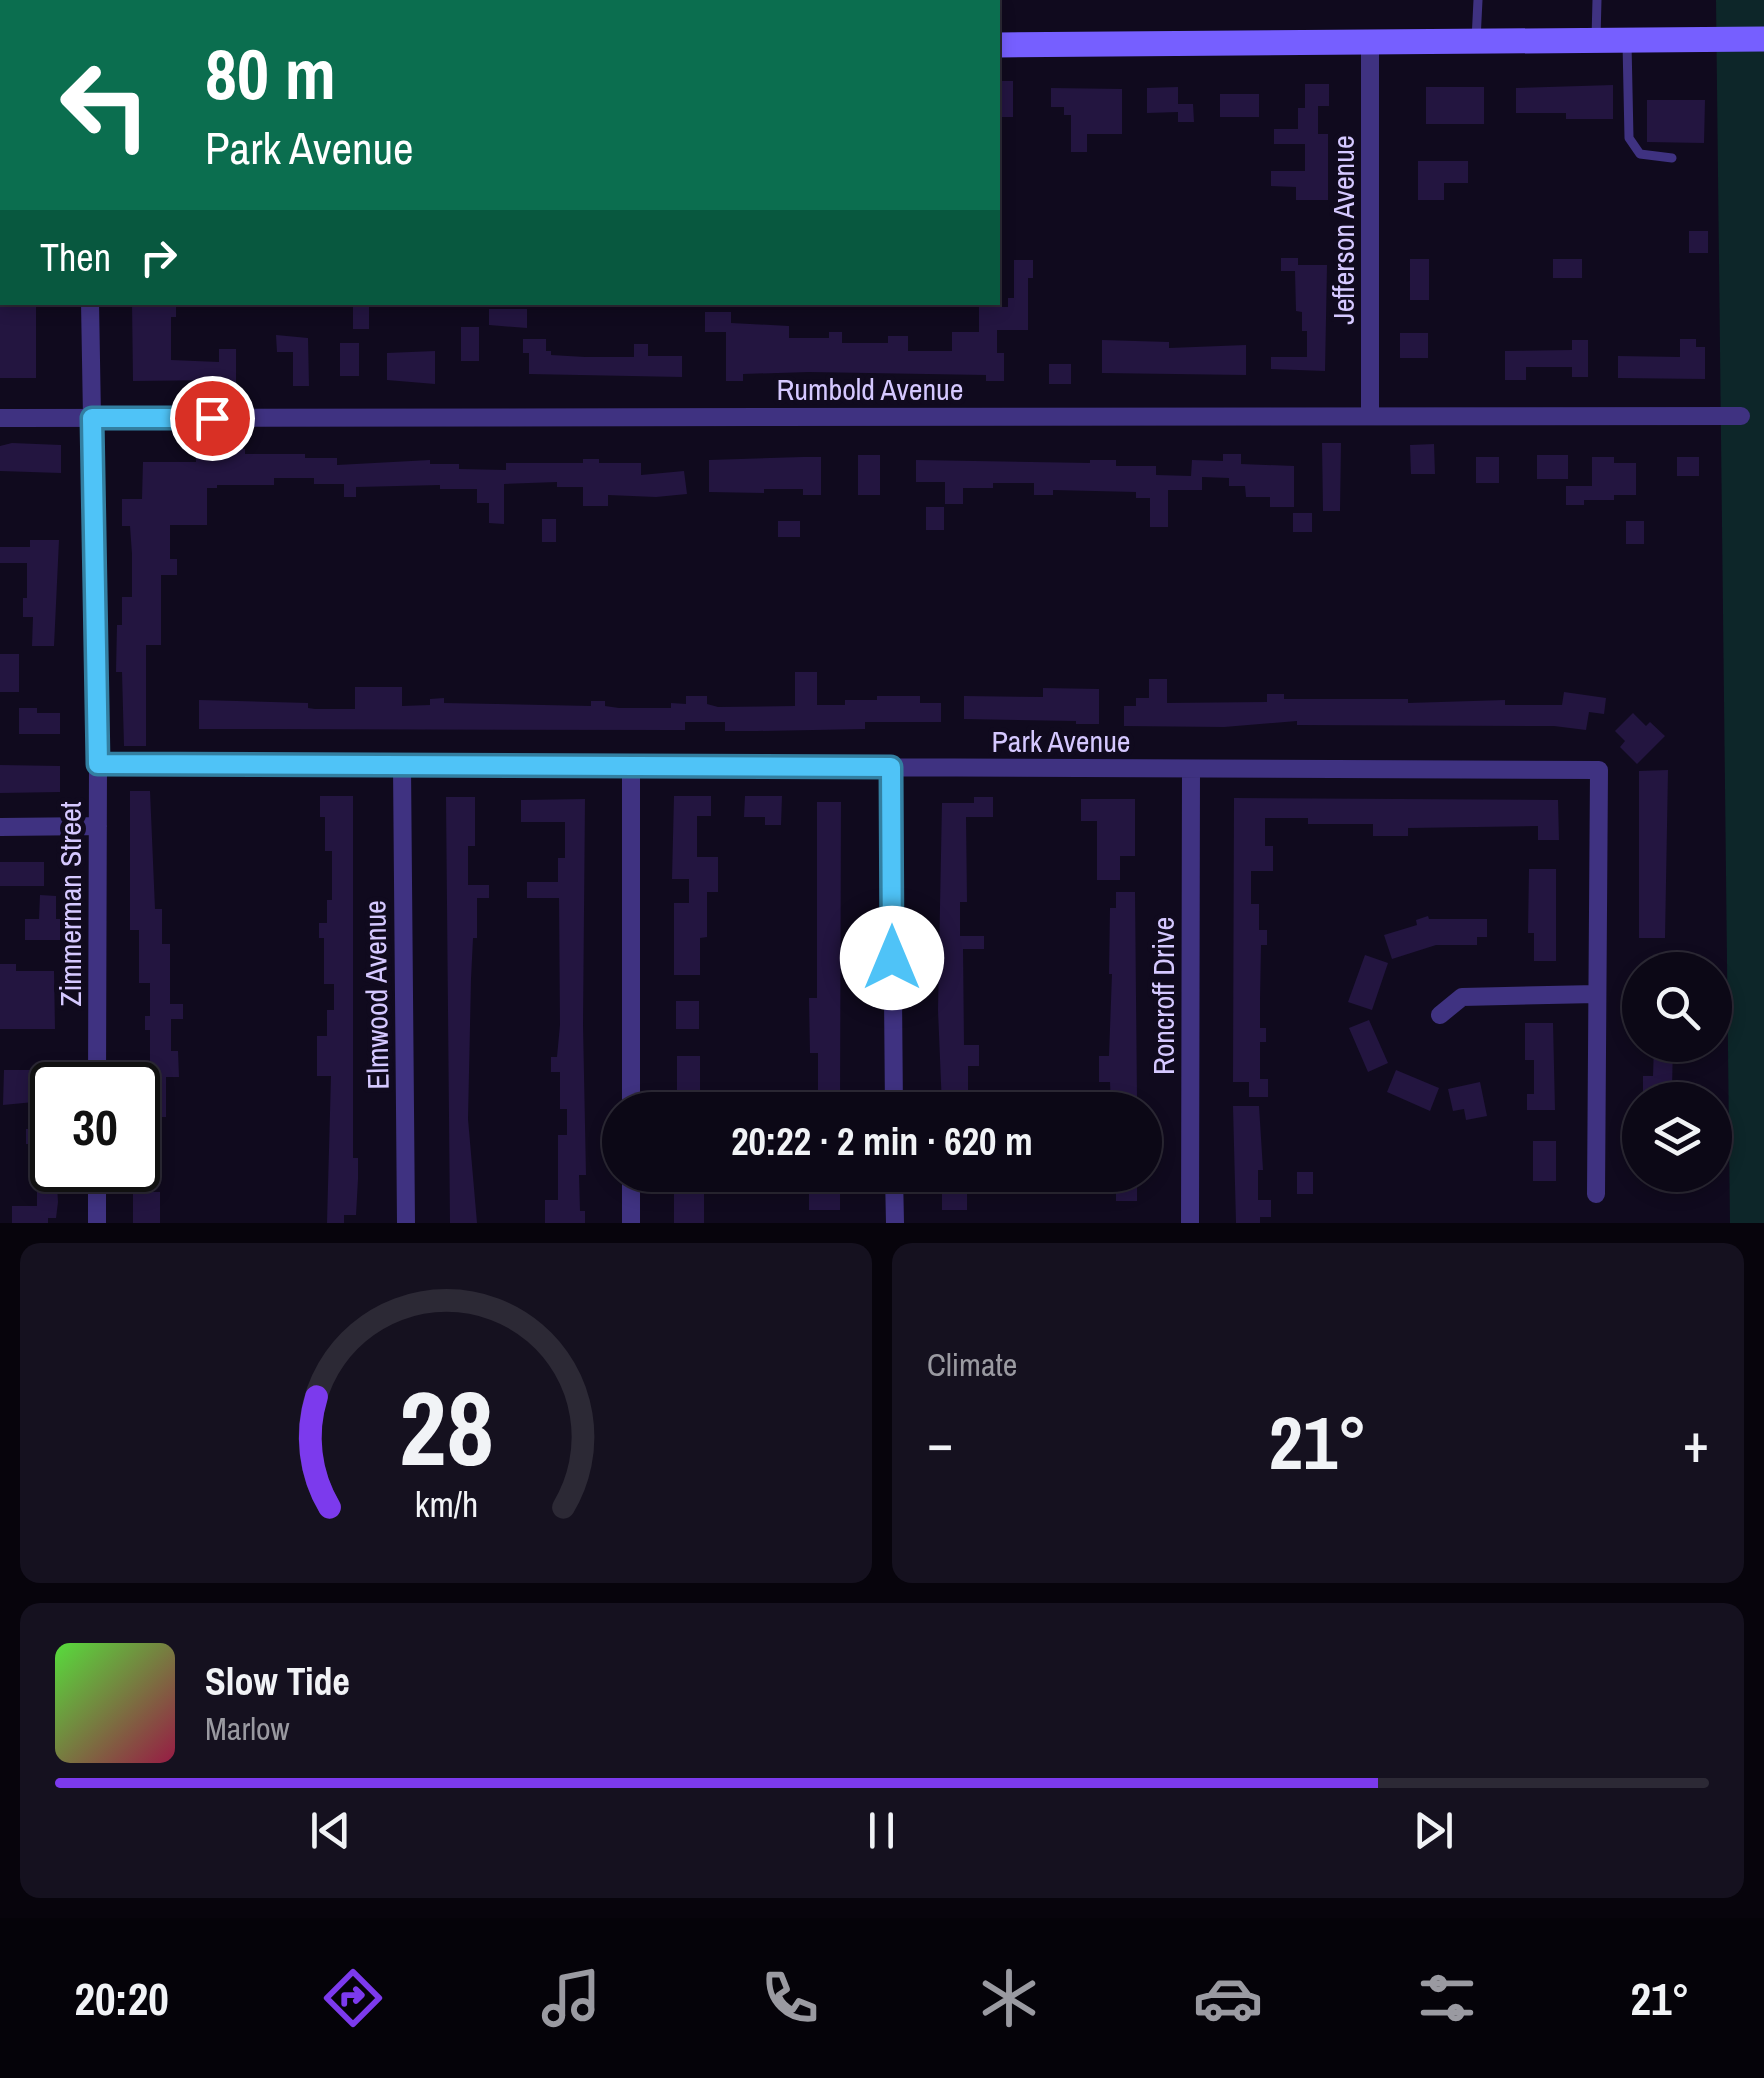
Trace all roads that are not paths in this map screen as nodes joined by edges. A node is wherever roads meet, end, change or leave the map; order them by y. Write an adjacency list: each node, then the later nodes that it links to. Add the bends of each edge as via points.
1 (1478, 0): 6 (lane)
2 (1596, 0): 5 (lane)
3 (1764, 38): 4 (street)
4 (1627, 40): 5 (street); 9 (lane, via 1629,138 1640,154)
5 (1596, 41): 6 (street)
6 (1476, 42): 7 (street)
7 (1370, 44): 8 (street); 11 (street, Jefferson Avenue)
8 (1000, 45)
9 (1672, 158)
10 (90, 305): 14 (street, Zimmerman Street)
11 (1370, 416): 12 (street, Rumbold Avenue); 14 (street, Rumbold Avenue)
12 (1740, 416)
13 (0, 418): 14 (street, Rumbold Avenue)
14 (92, 418): 15 (street, Zimmerman Street)
15 (98, 764): 17 (street, Park Avenue); 20 (street, Zimmerman Street)
16 (632, 766): 17 (street, Park Avenue); 18 (street, Park Avenue); 25 (street)
17 (402, 767): 32 (street, Elmwood Avenue)
18 (891, 767): 19 (street, Park Avenue); 26 (street)
19 (1191, 769): 22 (street, Park Avenue, via 1599,770); 35 (street, Roncroff Drive)
20 (98, 826): 21 (street); 24 (street, Zimmerman Street)
21 (0, 827)
22 (1596, 994): 23 (street, via 1462,997); 30 (street, Park Avenue)
23 (1440, 1015)
24 (97, 1062)
25 (632, 1092)
26 (894, 1092)
27 (97, 1192): 31 (street)
28 (632, 1192): 33 (street)
29 (894, 1192): 34 (street)
30 (1596, 1194)
31 (96, 1223)
32 (406, 1223)
33 (632, 1223)
34 (895, 1223)
35 (1190, 1223)

